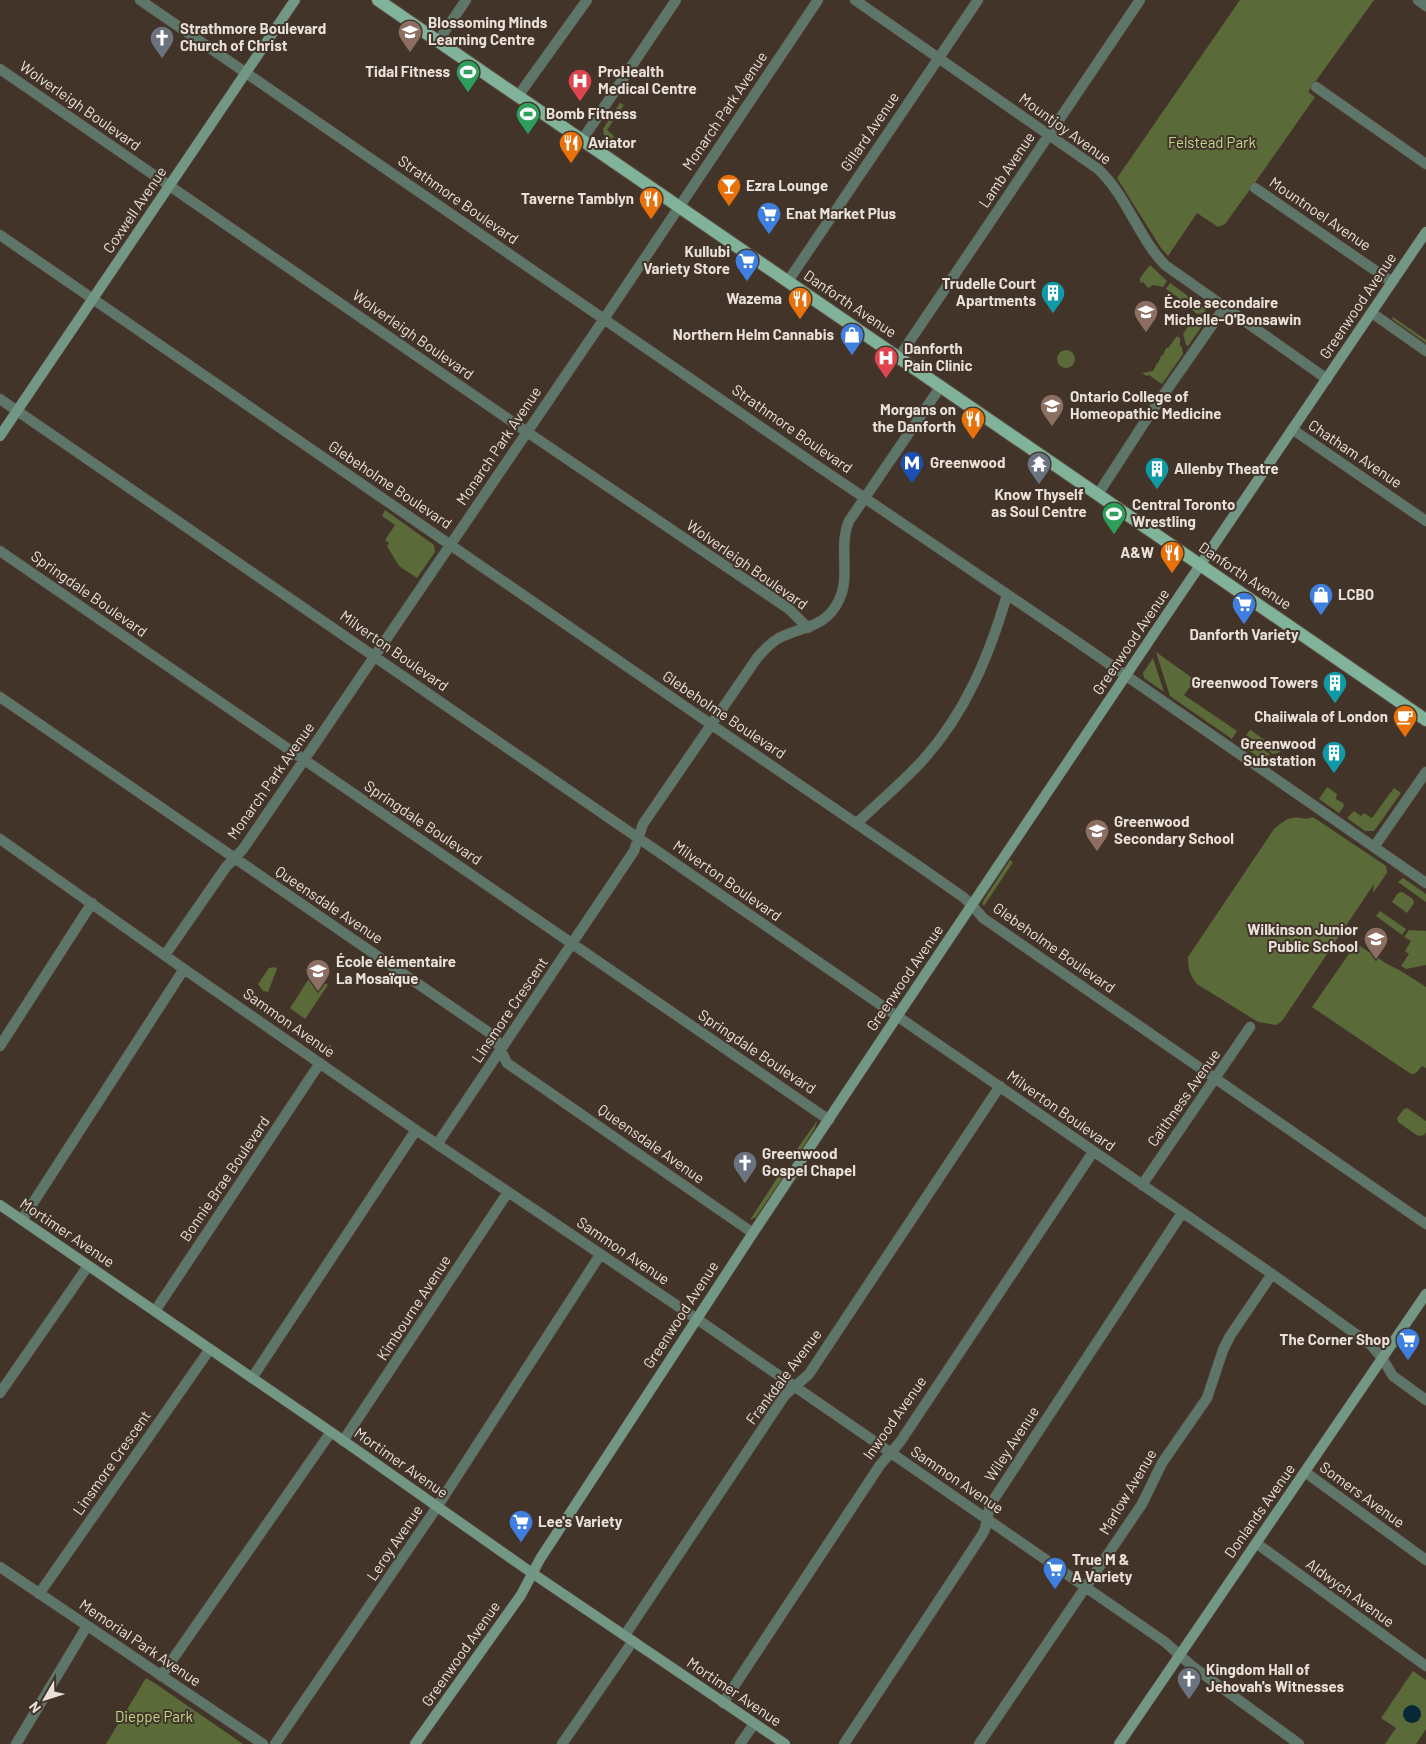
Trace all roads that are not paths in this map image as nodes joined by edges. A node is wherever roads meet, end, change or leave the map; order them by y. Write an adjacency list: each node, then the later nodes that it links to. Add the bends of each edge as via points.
1 (140, 0): 16 (street, Strathmore Boulevard)
2 (295, 0): 16 (street, Coxwell Avenue)
3 (378, 0): 13 (main road, Danforth Avenue)
4 (466, 0): 13 (street)
5 (587, 0): 18 (street)
6 (676, 0): 20 (street)
7 (818, 0): 24 (street, Monarch Park Avenue)
8 (855, 0): 14 (street, Mountjoy Avenue)
9 (978, 0): 14 (street, Gillard Avenue)
10 (1140, 0): 19 (street, Lamb Avenue)
11 (1418, 0): 12 (street)
12 (1426, 6)
13 (438, 41): 18 (main road, Danforth Avenue)
14 (939, 58): 19 (street, Mountjoy Avenue); 27 (street, Gillard Avenue)
15 (0, 69): 22 (street, Wolverleigh Boulevard)
16 (246, 72): 22 (street, Coxwell Avenue); 32 (street, Strathmore Boulevard)
17 (1316, 87): 21 (street)
18 (518, 96): 20 (main road, Danforth Avenue)
19 (1048, 135): 30 (street, Mountjoy Avenue, via 1098,169 1165,265); 34 (street, Lamb Avenue)
20 (582, 140): 24 (main road, Danforth Avenue)
21 (1426, 164)
22 (170, 185): 29 (street, Coxwell Avenue); 40 (street, Wolverleigh Boulevard)
23 (1255, 188): 28 (street, Mountnoel Avenue)
24 (679, 206): 27 (main road, Danforth Avenue); 32 (street, Monarch Park Avenue)
25 (1426, 232): 28 (street, Greenwood Avenue)
26 (0, 235): 29 (street, Glebeholme Boulevard)
27 (788, 281): 34 (main road, Danforth Avenue)
28 (1392, 282): 31 (street, Greenwood Avenue)
29 (93, 299): 38 (street, Coxwell Avenue); 45 (street, Glebeholme Boulevard)
30 (1224, 308): 35 (street, Mountjoy Avenue); 42 (street)
31 (1372, 313): 33 (street); 35 (street, Greenwood Avenue)
32 (604, 318): 40 (street, Monarch Park Avenue); 43 (street, Strathmore Boulevard)
33 (1426, 351)
34 (899, 356): 36 (main road, Danforth Avenue)
35 (1327, 380): 39 (street, Greenwood Avenue)
36 (941, 386): 42 (main road, Danforth Avenue); 43 (street, Linsmore Crescent)
37 (0, 399): 38 (street, Milverton Boulevard)
38 (17, 410): 41 (street, Coxwell Avenue); 50 (street, Milverton Boulevard)
39 (1292, 430): 44 (street, Chatham Avenue); 47 (street, Greenwood Avenue)
40 (527, 432): 45 (street, Monarch Park Avenue); 49 (street, Wolverleigh Boulevard, via 789,609)
41 (0, 436)
42 (1098, 494): 47 (main road, Danforth Avenue)
43 (865, 498): 48 (street, Strathmore Boulevard); 49 (street, Linsmore Crescent, via 845,530 845,574 840,599 827,617)
44 (1426, 521)
45 (450, 544): 50 (street, Monarch Park Avenue); 54 (street, Glebeholme Boulevard)
46 (0, 551): 55 (street, Springdale Boulevard)
47 (1200, 565): 51 (street, Greenwood Avenue); 53 (main road, Danforth Avenue)
48 (1007, 595): 51 (street, Strathmore Boulevard); 57 (street, via 995,636 951,725 922,761)
49 (808, 628): 54 (street, Linsmore Crescent, via 768,646)
50 (374, 656): 55 (street, Monarch Park Avenue); 58 (street, Milverton Boulevard)
51 (1126, 676): 60 (street, Strathmore Boulevard); 64 (street, Greenwood Avenue)
52 (0, 697): 61 (street, Queensdale Avenue)
53 (1426, 720)
54 (712, 725): 57 (street, Glebeholme Boulevard); 58 (street, Linsmore Crescent, via 643,824)
55 (304, 760): 61 (street, Monarch Park Avenue, via 243,849); 65 (street, Springdale Boulevard)
56 (1426, 772): 60 (street)
57 (856, 823): 64 (street, Glebeholme Boulevard)
58 (639, 838): 65 (street, Linsmore Crescent, via 634,851); 68 (street, Milverton Boulevard)
59 (0, 839): 63 (street, Sammon Avenue)
60 (1374, 848): 62 (street, Strathmore Boulevard)
61 (234, 857): 66 (street, Monarch Park Avenue); 71 (street, Queensdale Avenue, via 494,1036)
62 (1426, 884)
63 (92, 903): 66 (street, Sammon Avenue); 70 (street)
64 (972, 904): 68 (street, Greenwood Avenue); 73 (street, Glebeholme Boulevard, via 983,918)
65 (572, 944): 71 (street, Linsmore Crescent); 75 (street, Springdale Boulevard)
66 (165, 955): 67 (street, Sammon Avenue)
67 (184, 969): 72 (street, Sammon Avenue); 83 (street)
68 (897, 1016): 74 (street, Milverton Boulevard); 75 (street, Greenwood Avenue)
69 (1250, 1027): 73 (street, Caithness Avenue)
70 (0, 1046)
71 (501, 1050): 77 (street, Linsmore Crescent); 85 (street, Queensdale Avenue, via 507,1063)
72 (320, 1063): 76 (street, Sammon Avenue); 90 (street, Bonnie Brae Boulevard)
73 (1216, 1079): 79 (street, Caithness Avenue); 84 (street, Glebeholme Boulevard)
74 (1000, 1086): 78 (street, Milverton Boulevard); 95 (street, Frankdale Avenue, via 809,1374)
75 (829, 1120): 85 (street, Greenwood Avenue)
76 (416, 1130): 77 (street, Sammon Avenue); 94 (street)
77 (438, 1143): 80 (street, Sammon Avenue)
78 (1093, 1152): 79 (street, Milverton Boulevard); 100 (street, Inwood Avenue)
79 (1142, 1185): 82 (street, Milverton Boulevard)
80 (508, 1192): 86 (street, Sammon Avenue); 99 (street, Kimbourne Avenue)
81 (0, 1205): 83 (street, Mortimer Avenue)
82 (1182, 1213): 88 (street, Milverton Boulevard); 103 (street, Wiley Avenue, via 990,1505)
83 (22, 1220): 87 (street, Mortimer Avenue)
84 (1426, 1224)
85 (753, 1232): 91 (street, Greenwood Avenue)
86 (600, 1254): 91 (street, Sammon Avenue); 102 (street, Leroy Avenue)
87 (88, 1266): 90 (street, Mortimer Avenue); 96 (street)
88 (1272, 1274): 93 (street, Milverton Boulevard, via 1371,1344); 108 (street, Marlow Avenue, via 1230,1336 1207,1398 1162,1463 1142,1504)
89 (1426, 1294): 93 (street, Donlands Avenue)
90 (155, 1311): 92 (street, Mortimer Avenue)
91 (697, 1319): 95 (street, Sammon Avenue); 107 (street, Greenwood Avenue)
92 (210, 1349): 94 (street, Mortimer Avenue); 109 (street, Linsmore Crescent)
93 (1382, 1358): 97 (street, Milverton Boulevard, via 1393,1376); 101 (street, Donlands Avenue)
94 (252, 1378): 98 (street, Mortimer Avenue)
95 (794, 1387): 100 (street, Sammon Avenue); 111 (street, Frankdale Avenue, via 785,1396)
96 (0, 1393)
97 (1426, 1400)
98 (330, 1432): 99 (street, Mortimer Avenue); 114 (street)
99 (343, 1441): 102 (street, Mortimer Avenue)
100 (890, 1453): 103 (street, Sammon Avenue); 115 (street, Inwood Avenue)
101 (1305, 1472): 104 (street, Donlands Avenue); 105 (street, Somers Avenue)
102 (437, 1507): 107 (street, Mortimer Avenue); 119 (street, Leroy Avenue)
103 (987, 1519): 108 (street, Sammon Avenue); 124 (street, Wiley Avenue, via 982,1535)
104 (1256, 1543): 112 (street, Donlands Avenue); 113 (street, Aldwych Avenue)
105 (1426, 1560)
106 (0, 1568): 109 (street, Memorial Park Avenue)
107 (532, 1573): 111 (street, Mortimer Avenue); 120 (street, Greenwood Avenue, via 521,1595)
108 (1086, 1587): 112 (street, Sammon Avenue); 125 (street, Marlow Avenue)
109 (39, 1594): 110 (street, Memorial Park Avenue)
110 (87, 1626): 114 (street, Memorial Park Avenue); 117 (street)
111 (629, 1638): 115 (street, Mortimer Avenue); 121 (street, Frankdale Avenue)
112 (1180, 1655): 126 (street, Donlands Avenue); 127 (street, Sammon Avenue)
113 (1426, 1666)
114 (162, 1676): 118 (street, Memorial Park Avenue)
115 (722, 1703): 116 (street, Mortimer Avenue)
116 (754, 1724): 122 (street); 123 (street, Mortimer Avenue)
117 (16, 1744)
118 (263, 1744)
119 (275, 1744)
120 (415, 1744)
121 (562, 1744)
122 (740, 1744)
123 (785, 1744)
124 (844, 1744)
125 (979, 1744)
126 (1119, 1744)
127 (1299, 1744)

